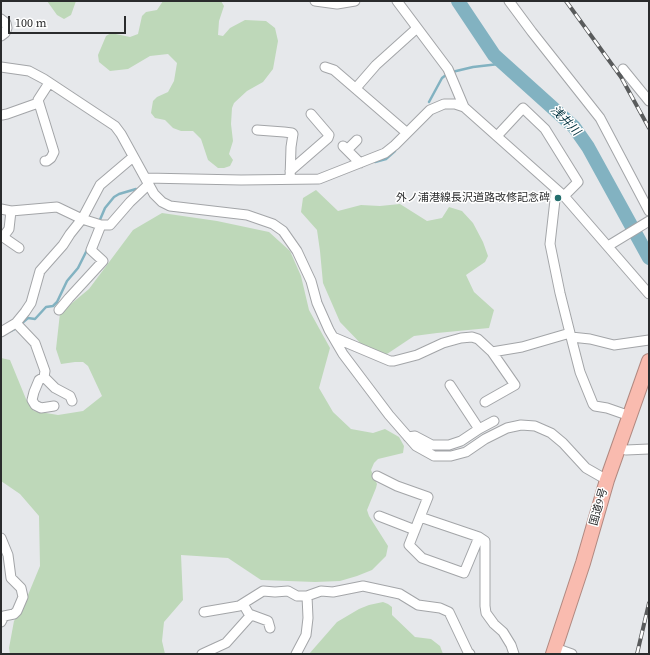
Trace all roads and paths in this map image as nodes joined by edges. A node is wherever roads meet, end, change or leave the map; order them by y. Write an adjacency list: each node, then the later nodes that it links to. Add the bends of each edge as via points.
1 (315, 1): 2 (street, via 337,4)
2 (355, 1)
3 (397, 1): 6 (street)
4 (509, 1): 30 (street, via 600,118)
5 (1, 19): 7 (street, via 7,28)
6 (416, 29): 12 (street, via 376,65); 15 (street, via 448,70)
7 (1, 36)
8 (1, 67): 11 (street, via 29,71)
9 (325, 67): 12 (street, via 334,70)
10 (623, 69): 13 (street)
11 (49, 83): 14 (street); 22 (street, via 115,126)
12 (356, 88): 19 (street)
13 (649, 101)
14 (38, 103): 17 (street); 23 (street, via 54,152 51,158)
15 (464, 107): 19 (street, via 439,105 430,110); 20 (street)
16 (311, 114): 25 (street, via 329,136)
17 (2, 115)
18 (257, 130): 25 (street, via 292,133)
19 (407, 133): 24 (street, via 384,153)
20 (497, 136): 27 (street); 27 (street, via 523,108 545,129 578,182)
21 (357, 140): 24 (street, via 345,148)
22 (133, 157): 26 (street); 31 (street, via 100,185)
23 (45, 161)
24 (360, 163): 25 (street, via 319,178)
25 (290, 175): 26 (street, via 241,180)
26 (148, 181): 33 (street, via 116,220); 42 (street, via 154,194 170,206 247,215 273,224 282,231 297,251)
27 (560, 194): 35 (street); 41 (street, via 550,244)
28 (1, 209): 29 (street)
29 (11, 211): 31 (street, via 57,207); 34 (street, via 9,229)
30 (649, 211)
31 (82, 219): 33 (street); 39 (street, via 40,271 31,303)
32 (649, 221): 35 (street)
33 (101, 225): 38 (street, via 91,250 103,261)
34 (2, 236): 36 (street)
35 (608, 246): 37 (street)
36 (19, 248)
37 (649, 294)
38 (59, 310)
39 (16, 323): 40 (street); 46 (street, via 35,343 45,371)
40 (1, 332)
41 (571, 335): 43 (street, via 614,345); 44 (street); 51 (street, via 580,372 593,404)
42 (333, 338): 44 (street, via 390,361 417,355 443,343 472,337); 54 (street)
43 (649, 340)
44 (492, 352): 49 (street, via 516,385)
45 (648, 364): 51 (highway, 国道9号)
46 (44, 377): 48 (street, via 55,388 70,396); 50 (street, via 39,380 32,400 41,408)
47 (450, 385): 53 (street)
48 (72, 401)
49 (485, 402)
50 (54, 406)
51 (630, 416): 55 (highway, 国道9号)
52 (494, 421): 53 (street)
53 (479, 429): 54 (street, via 461,441 449,445 432,445 415,436)
54 (408, 437): 58 (street, via 416,446 428,453 443,457 466,452 507,428 535,426 551,433 586,468)
55 (619, 447): 56 (street, via 626,450); 58 (highway, 国道9号)
56 (649, 449)
57 (377, 476): 60 (street, via 428,497)
58 (607, 480): 70 (highway, 国道9号)
59 (379, 516): 61 (street)
60 (420, 517): 61 (street); 62 (street)
61 (415, 530): 62 (street, via 409,545 422,558 464,573)
62 (479, 537): 74 (street, via 485,540 486,613 503,632)
63 (1, 538): 68 (street, via 8,555 11,578 21,588 23,597 17,611 4,616)
64 (307, 596): 65 (street, via 297,596 288,591 263,591); 72 (street, via 306,635); 73 (street, via 321,591 333,592 363,586 400,594 418,605 440,608 449,612)
65 (243, 604): 66 (street); 67 (street)
66 (204, 612)
67 (251, 615): 69 (street, via 268,621); 71 (street, via 226,643)
68 (1, 622)
69 (270, 628)
70 (554, 651): 75 (street)
71 (202, 654)
72 (296, 654)
73 (470, 654)
74 (514, 654)
75 (572, 654)

